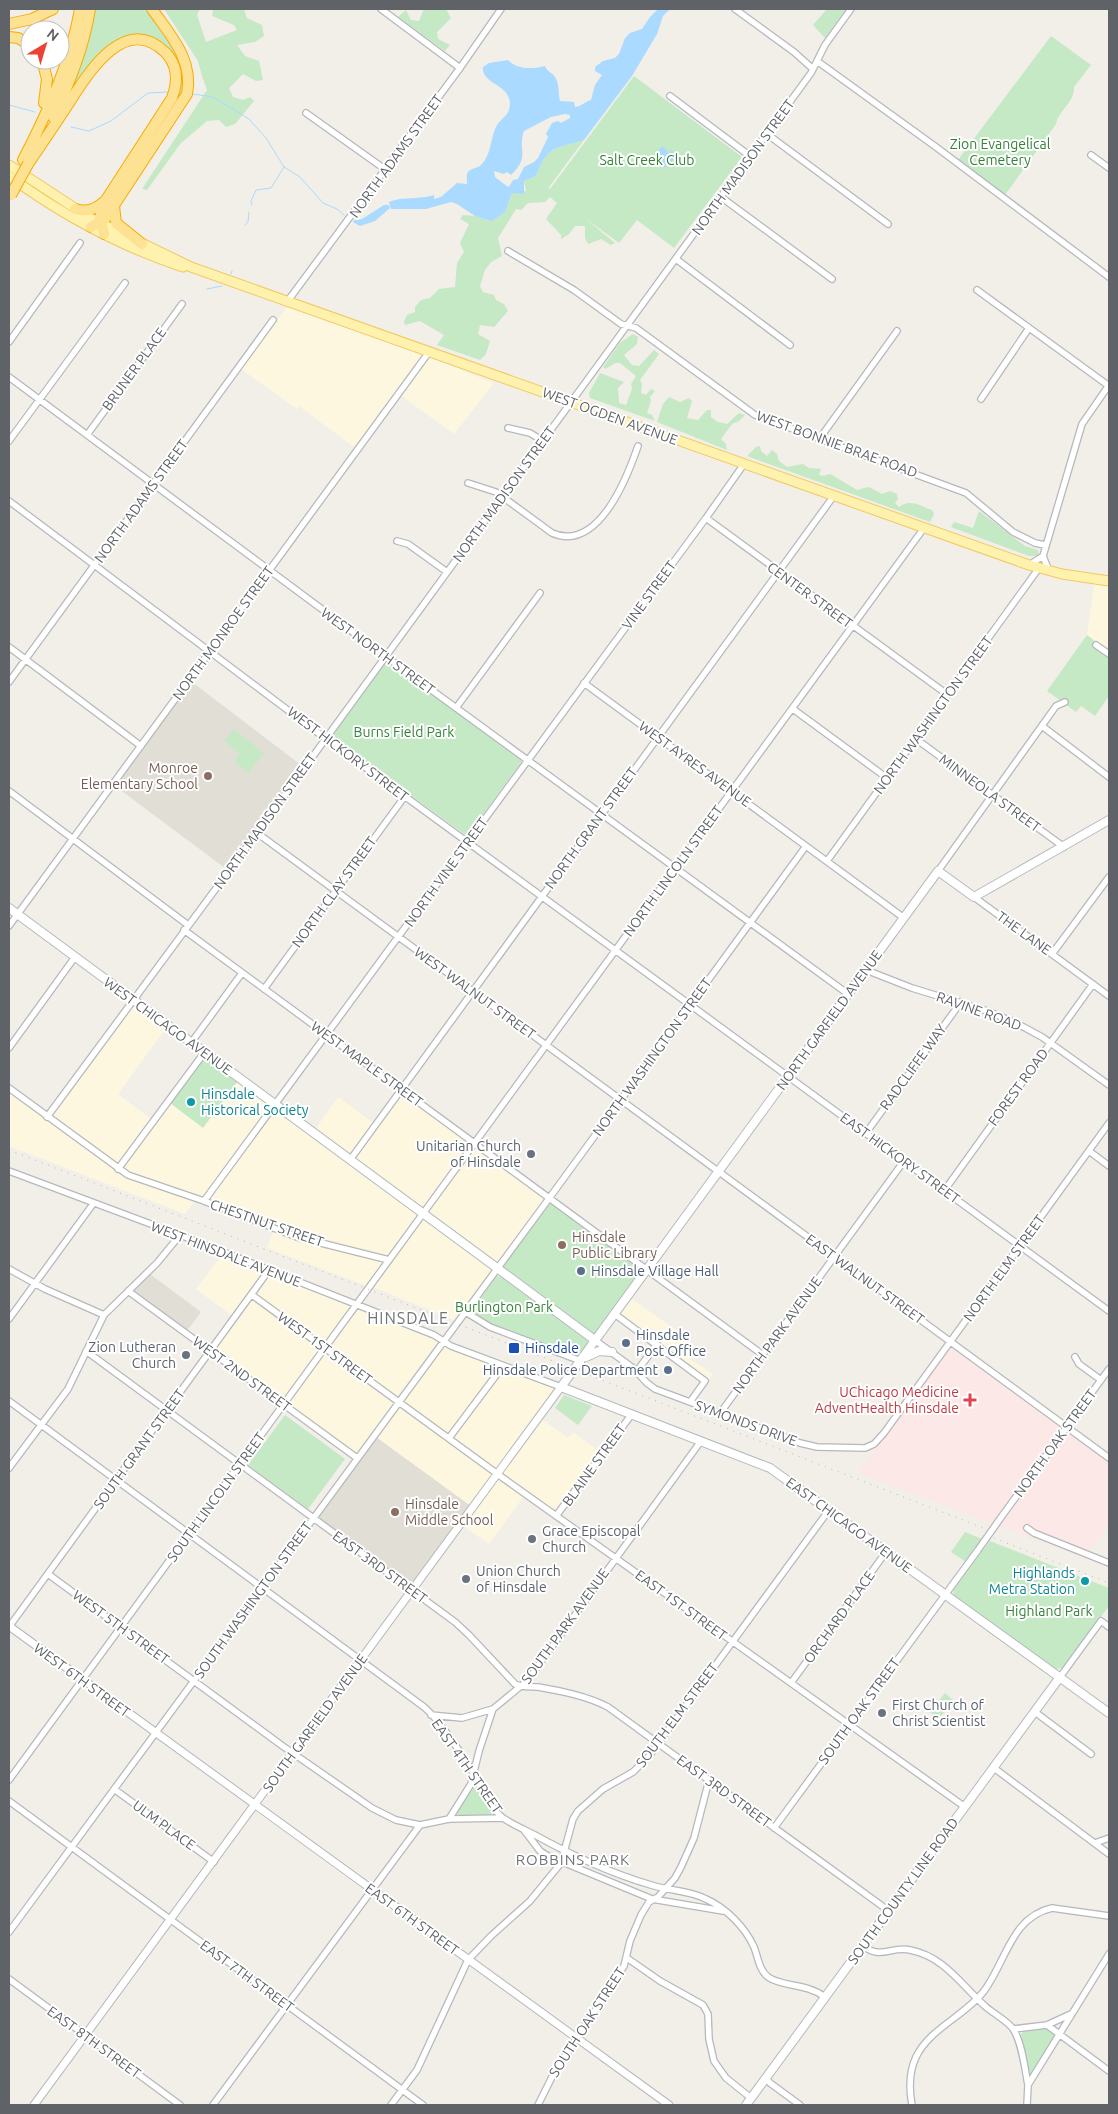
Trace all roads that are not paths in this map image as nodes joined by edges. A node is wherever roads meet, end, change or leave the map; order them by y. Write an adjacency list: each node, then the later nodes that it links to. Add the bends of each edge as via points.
1 (53, 9): 9 (highway, via 32,19)
2 (80, 9): 19 (highway, via 68,56)
3 (90, 9): 19 (highway, via 82,45 67,86)
4 (152, 9): 26 (highway, via 186,60 188,88 181,105)
5 (381, 9): 11 (street)
6 (501, 9): 11 (street, NORTH ADAMS STREET)
7 (735, 9): 12 (street)
8 (852, 9): 10 (street, NORTH MADISON STREET)
9 (9, 24)
10 (817, 61): 12 (street, NORTH MADISON STREET); 36 (street)
11 (460, 68): 22 (street, NORTH ADAMS STREET)
12 (813, 69): 16 (street, NORTH MADISON STREET)
13 (45, 70): 19 (highway, via 46,92 29,137)
14 (670, 96): 18 (street)
15 (306, 113): 22 (street)
16 (767, 134): 18 (street, NORTH MADISON STREET); 28 (street)
17 (1091, 155): 21 (street)
18 (750, 156): 25 (street, NORTH MADISON STREET)
19 (26, 162): 24 (highway); 26 (highway, via 85,77 106,53 118,44 140,40 152,43 171,60 176,88)
20 (9, 166): 27 (main road, WEST OGDEN AVENUE)
21 (1109, 168)
22 (386, 170): 40 (street, NORTH ADAMS STREET)
23 (9, 176): 29 (main road, WEST OGDEN AVENUE)
24 (10, 194)
25 (721, 197): 34 (street, NORTH MADISON STREET); 37 (street)
26 (110, 203): 27 (highway, via 90,210); 29 (highway, via 100,214); 32 (highway, via 116,223)
27 (75, 210): 29 (main road, WEST OGDEN AVENUE)
28 (888, 224)
29 (96, 225): 30 (highway); 32 (main road, WEST OGDEN AVENUE)
30 (104, 234): 35 (main road, WEST OGDEN AVENUE, via 155,258)
31 (80, 243): 46 (street)
32 (142, 244): 35 (main road, WEST OGDEN AVENUE)
33 (508, 250): 43 (street, WEST BONNIE BRAE ROAD)
34 (676, 259): 43 (street, NORTH MADISON STREET); 47 (street)
35 (190, 267): 40 (main road, WEST OGDEN AVENUE)
36 (1109, 277)
37 (832, 279)
38 (125, 283): 51 (street)
39 (978, 290): 44 (street)
40 (287, 302): 48 (main road, WEST OGDEN AVENUE)
41 (182, 304): 55 (street, BRUNER PLACE)
42 (273, 320): 62 (street, NORTH ADAMS STREET)
43 (627, 326): 53 (street, NORTH MADISON STREET); 56 (street, WEST BONNIE BRAE ROAD, via 636,328 751,412)
44 (1029, 328): 50 (street); 52 (street)
45 (896, 332): 56 (street)
46 (9, 342)
47 (790, 345)
48 (429, 352): 53 (main road, WEST OGDEN AVENUE); 74 (street, NORTH MONROE STREET)
49 (9, 377): 51 (street, WEST NORTH STREET)
50 (1109, 385): 69 (street, via 1082,424)
51 (39, 399): 55 (street, WEST NORTH STREET); 57 (street)
52 (981, 399)
53 (572, 402): 58 (street, NORTH MADISON STREET); 60 (main road, WEST OGDEN AVENUE)
54 (508, 428): 58 (street, via 530,432)
55 (87, 435): 62 (street, WEST NORTH STREET)
56 (820, 438): 69 (street, WEST BONNIE BRAE ROAD, via 966,493 1012,532)
57 (9, 441)
58 (543, 441): 63 (street, NORTH MADISON STREET)
59 (638, 446): 63 (street, via 626,478 612,502 593,527 580,534 566,537 552,533)
60 (744, 464): 64 (main road, WEST OGDEN AVENUE); 66 (street)
61 (468, 483): 63 (street)
62 (154, 484): 71 (street, NORTH ADAMS STREET); 74 (street, WEST NORTH STREET)
63 (502, 496): 77 (street, NORTH MADISON STREET)
64 (833, 496): 67 (main road, WEST OGDEN AVENUE); 75 (street, NORTH GRANT STREET)
65 (9, 501): 71 (street, WEST HICKORY STREET)
66 (706, 518): 75 (street, CENTER STREET); 81 (street, VINE STREET)
67 (924, 528): 72 (main road, WEST OGDEN AVENUE); 80 (street, NORTH LINCOLN STREET)
68 (397, 541): 77 (street, via 408,544)
69 (1045, 545): 70 (street)
70 (1043, 556): 72 (street); 76 (street)
71 (95, 564): 84 (street, WEST HICKORY STREET); 87 (street, NORTH ADAMS STREET)
72 (1030, 565): 73 (main road, WEST OGDEN AVENUE)
73 (1039, 568): 76 (main road, WEST OGDEN AVENUE); 90 (street, NORTH WASHINGTON STREET)
74 (269, 570): 84 (street, NORTH MONROE STREET); 86 (street, WEST NORTH STREET)
75 (779, 571): 80 (street, CENTER STREET); 95 (street, NORTH GRANT STREET)
76 (1050, 571): 78 (main road, WEST OGDEN AVENUE)
77 (447, 572): 86 (street, NORTH MADISON STREET)
78 (1109, 581)
79 (540, 593): 92 (street)
80 (852, 626): 90 (street, CENTER STREET); 93 (street, NORTH LINCOLN STREET)
81 (617, 639): 89 (street, NORTH VINE STREET)
82 (1096, 645): 85 (street)
83 (9, 648): 87 (street)
84 (210, 650): 96 (street, WEST HICKORY STREET); 98 (street, NORTH MONROE STREET)
85 (1109, 654)
86 (385, 656): 92 (street, WEST NORTH STREET); 96 (street, NORTH MADISON STREET)
87 (25, 660): 88 (street, NORTH ADAMS STREET); 98 (street)
88 (9, 682)
89 (584, 683): 95 (street, WEST AYRES AVENUE); 99 (street, NORTH VINE STREET)
90 (948, 696): 97 (street, NORTH WASHINGTON STREET)
91 (1065, 702): 94 (street, NORTH GARFIELD AVENUE, via 1056,706)
92 (456, 708): 99 (street, WEST NORTH STREET)
93 (793, 709): 101 (street); 103 (street, NORTH LINCOLN STREET)
94 (1042, 726): 100 (street); 104 (street, NORTH GARFIELD AVENUE)
95 (658, 737): 103 (street, WEST AYRES AVENUE); 106 (street, NORTH GRANT STREET)
96 (325, 738): 105 (street, WEST HICKORY STREET); 108 (street, NORTH MADISON STREET)
97 (916, 739): 101 (street, NORTH WASHINGTON STREET); 104 (street, MINNEOLA STREET)
98 (141, 746): 109 (street, NORTH MONROE STREET)
99 (528, 760): 106 (street, WEST NORTH STREET); 110 (street, NORTH VINE STREET)
100 (1109, 777)
101 (888, 778): 113 (street, NORTH WASHINGTON STREET)
102 (9, 791): 109 (street, WEST MAPLE STREET)
103 (731, 792): 111 (street, WEST AYRES AVENUE); 114 (street, NORTH LINCOLN STREET)
104 (992, 795): 112 (street, MINNEOLA STREET); 115 (street, NORTH GARFIELD AVENUE)
105 (405, 796): 110 (street, WEST HICKORY STREET); 117 (street, NORTH CLAY STREET)
106 (601, 814): 114 (street, WEST NORTH STREET); 118 (street, NORTH GRANT STREET)
107 (1109, 820): 112 (main road)
108 (257, 833): 117 (street, WEST WALNUT STREET); 125 (street, NORTH MADISON STREET)
109 (72, 839): 121 (street, NORTH MONROE STREET); 125 (street, WEST MAPLE STREET)
110 (468, 842): 118 (street, WEST HICKORY STREET); 126 (street, NORTH VINE STREET)
111 (806, 846): 113 (street, WEST AYRES AVENUE); 123 (street, NORTH WASHINGTON STREET)
112 (1064, 847): 119 (main road)
113 (827, 861): 122 (street, WEST AYRES AVENUE)
114 (675, 868): 123 (street, WEST NORTH STREET); 127 (street, NORTH LINCOLN STREET)
115 (938, 871): 119 (main road, THE LANE); 122 (main road, NORTH GARFIELD AVENUE)
116 (1109, 877): 128 (street)
117 (336, 891): 126 (street, WEST WALNUT STREET); 133 (street, NORTH CLAY STREET)
118 (541, 896): 127 (street, WEST HICKORY STREET); 134 (street, NORTH GRANT STREET)
119 (974, 897): 128 (street, THE LANE)
120 (9, 908): 121 (main road, WEST CHICAGO AVENUE)
121 (17, 914): 124 (street, NORTH MONROE STREET); 129 (main road, WEST CHICAGO AVENUE)
122 (904, 918): 130 (main road, NORTH GARFIELD AVENUE)
123 (750, 922): 135 (street, WEST NORTH STREET); 139 (street, NORTH WASHINGTON STREET)
124 (9, 926)
125 (186, 928): 131 (street, WEST MAPLE STREET); 137 (street, NORTH MADISON STREET)
126 (398, 937): 134 (street, WEST WALNUT STREET); 140 (street, NORTH VINE STREET)
127 (616, 950): 139 (street, WEST HICKORY STREET); 143 (street, NORTH LINCOLN STREET)
128 (1052, 954): 132 (street, THE LANE)
129 (75, 957): 137 (main road, WEST CHICAGO AVENUE); 144 (street)
130 (866, 970): 135 (main road, NORTH GARFIELD AVENUE); 138 (street, RAVINE ROAD)
131 (242, 973): 133 (street, WEST MAPLE STREET); 142 (street)
132 (1093, 984): 136 (street, THE LANE); 141 (street, FOREST ROAD)
133 (264, 989): 140 (street, WEST MAPLE STREET)
134 (473, 992): 143 (street, WEST WALNUT STREET); 149 (street, NORTH GRANT STREET)
135 (848, 994): 146 (main road, NORTH GARFIELD AVENUE)
136 (1109, 996)
137 (133, 1000): 142 (main road, WEST CHICAGO AVENUE); 152 (street, NORTH MADISON STREET)
138 (961, 1002): 141 (street, RAVINE ROAD, via 1016,1023); 154 (street, RADCLIFFE WAY)
139 (690, 1004): 146 (street, EAST HICKORY STREET); 150 (street, NORTH WASHINGTON STREET)
140 (326, 1034): 149 (street, WEST MAPLE STREET); 151 (street, NORTH VINE STREET)
141 (1050, 1042): 147 (street, RAVINE ROAD); 163 (street, FOREST ROAD)
142 (191, 1043): 145 (main road, WEST CHICAGO AVENUE)
143 (546, 1045): 150 (street, WEST WALNUT STREET); 155 (street, NORTH LINCOLN STREET)
144 (9, 1048)
145 (204, 1053): 151 (main road, WEST CHICAGO AVENUE); 160 (street)
146 (788, 1077): 154 (street, EAST HICKORY STREET); 162 (main road, NORTH GARFIELD AVENUE)
147 (1109, 1085)
148 (9, 1088): 152 (street, CHESTNUT STREET)
149 (402, 1090): 155 (street, WEST MAPLE STREET); 157 (street, NORTH GRANT STREET)
150 (621, 1100): 162 (street, EAST WALNUT STREET); 164 (street, NORTH WASHINGTON STREET)
151 (275, 1105): 157 (main road, WEST CHICAGO AVENUE); 165 (street, NORTH VINE STREET)
152 (47, 1117): 160 (street, CHESTNUT STREET)
153 (1109, 1123): 156 (street, NORTH ELM STREET)
154 (866, 1133): 158 (street, EAST HICKORY STREET)
155 (474, 1143): 164 (street, WEST MAPLE STREET); 167 (street, NORTH LINCOLN STREET)
156 (1089, 1151): 159 (street); 169 (street, NORTH ELM STREET)
157 (350, 1160): 167 (main road, WEST CHICAGO AVENUE)
158 (904, 1161): 163 (street, EAST HICKORY STREET); 170 (street, NORTH PARK AVENUE)
159 (1109, 1166)
160 (118, 1169): 165 (street, CHESTNUT STREET)
161 (9, 1171): 166 (street, WEST HINSDALE AVENUE)
162 (719, 1172): 170 (street, EAST WALNUT STREET); 175 (main road, NORTH GARFIELD AVENUE)
163 (944, 1191): 169 (street, EAST HICKORY STREET)
164 (549, 1198): 172 (street, NORTH WASHINGTON STREET); 175 (street, WEST MAPLE STREET)
165 (204, 1200): 171 (street, CHESTNUT STREET, via 297,1237)
166 (94, 1204): 168 (street, WEST HINSDALE AVENUE); 176 (street)
167 (423, 1214): 171 (street, SOUTH LINCOLN STREET); 172 (main road, WEST CHICAGO AVENUE)
168 (180, 1235): 174 (street, WEST HINSDALE AVENUE); 177 (street, via 157,1264)
169 (1020, 1247): 180 (street, EAST HICKORY STREET); 187 (street, NORTH ELM STREET)
170 (834, 1257): 187 (street, EAST WALNUT STREET); 193 (street, NORTH PARK AVENUE)
171 (389, 1260): 179 (street, SOUTH LINCOLN STREET)
172 (497, 1268): 181 (street, SOUTH WASHINGTON STREET); 186 (main road)
173 (9, 1269): 176 (street)
174 (269, 1270): 178 (street, SOUTH GRANT STREET); 179 (street, WEST HINSDALE AVENUE)
175 (647, 1270): 182 (main road, NORTH GARFIELD AVENUE); 193 (street, WEST MAPLE STREET)
176 (35, 1284): 183 (street); 184 (street)
177 (128, 1291): 183 (street); 191 (street, WEST 2ND STREET)
178 (252, 1295): 189 (street, WEST 1ST STREET); 191 (street, SOUTH GRANT STREET)
179 (357, 1305): 185 (street, WEST HINSDALE AVENUE); 189 (street, SOUTH LINCOLN STREET)
180 (1109, 1311)
181 (464, 1312): 185 (street, SOUTH WASHINGTON STREET); 195 (street, via 490,1327)
182 (616, 1314): 186 (main road, NORTH GARFIELD AVENUE); 188 (street)
183 (104, 1315): 190 (street)
184 (9, 1319)
185 (443, 1340): 196 (street, WEST HINSDALE AVENUE); 202 (street, SOUTH WASHINGTON STREET)
186 (596, 1341): 192 (street, SYMONDS DRIVE); 195 (main road, SOUTH GARFIELD AVENUE)
187 (950, 1342): 207 (street, NORTH ELM STREET); 210 (street, EAST WALNUT STREET)
188 (657, 1344): 198 (street); 203 (street, via 705,1381)
189 (326, 1348): 202 (street, WEST 1ST STREET); 204 (street, SOUTH LINCOLN STREET)
190 (86, 1351): 205 (street, EAST 3RD STREET); 209 (street, via 68,1389)
191 (210, 1351): 204 (street, WEST 2ND STREET); 205 (street, SOUTH GRANT STREET)
192 (612, 1352): 195 (main road, via 596,1352); 198 (street, SYMONDS DRIVE)
193 (763, 1355): 206 (street, NORTH PARK AVENUE)
194 (1076, 1356): 199 (street, via 1079,1364)
195 (581, 1361): 200 (main road, SOUTH GARFIELD AVENUE)
196 (503, 1366): 200 (street, WEST HINSDALE AVENUE); 211 (street)
197 (1109, 1368): 199 (street, NORTH OAK STREET)
198 (637, 1371): 203 (street, SYMONDS DRIVE, via 655,1389)
199 (1101, 1380): 210 (street, NORTH OAK STREET)
200 (562, 1388): 208 (main road, EAST CHICAGO AVENUE); 217 (street, SOUTH GARFIELD AVENUE)
201 (9, 1401): 209 (street, EAST 4TH STREET)
202 (398, 1401): 211 (street, EAST 1ST STREET); 213 (street, SOUTH WASHINGTON STREET)
203 (690, 1402): 206 (street, SYMONDS DRIVE)
204 (284, 1404): 213 (street, WEST 2ND STREET); 215 (street, SOUTH LINCOLN STREET)
205 (167, 1411): 215 (street, EAST 3RD STREET); 218 (street, SOUTH GRANT STREET)
206 (722, 1412): 207 (street, SYMONDS DRIVE, via 808,1446 860,1449 874,1444)
207 (899, 1412)
208 (632, 1414): 212 (main road, EAST CHICAGO AVENUE); 220 (street, BLAINE STREET)
209 (41, 1425): 216 (street); 218 (street, EAST 4TH STREET)
210 (1067, 1427): 214 (street, EAST WALNUT STREET); 230 (street, NORTH OAK STREET, bridge)
211 (450, 1438): 217 (street, EAST 1ST STREET)
212 (701, 1441): 219 (main road, EAST CHICAGO AVENUE, via 770,1468); 225 (street, SOUTH PARK AVENUE)
213 (357, 1458): 221 (street, SOUTH WASHINGTON STREET)
214 (1109, 1458)
215 (240, 1464): 221 (street, EAST 3RD STREET); 223 (street, SOUTH LINCOLN STREET)
216 (9, 1468)
217 (498, 1474): 220 (street, EAST 1ST STREET); 229 (street, SOUTH GARFIELD AVENUE)
218 (116, 1480): 223 (street, EAST 4TH STREET); 227 (street, SOUTH GRANT STREET)
219 (829, 1510): 224 (main road, EAST CHICAGO AVENUE); 234 (street, SOUTH ELM STREET)
220 (556, 1516): 225 (street, EAST 1ST STREET)
221 (313, 1518): 228 (street, SOUTH WASHINGTON STREET); 229 (street, EAST 3RD STREET)
222 (1026, 1528): 226 (street)
223 (189, 1534): 228 (street, EAST 4TH STREET); 232 (street, SOUTH LINCOLN STREET)
224 (886, 1552): 230 (main road, EAST CHICAGO AVENUE); 239 (street, ORCHARD PLACE)
225 (615, 1558): 234 (street, EAST 1ST STREET); 240 (street, SOUTH PARK AVENUE)
226 (1109, 1563)
227 (48, 1574): 231 (street, SOUTH GRANT STREET); 232 (street, WEST 5TH STREET)
228 (262, 1588): 235 (street, EAST 4TH STREET); 238 (street, SOUTH WASHINGTON STREET)
229 (412, 1591): 235 (street, SOUTH GARFIELD AVENUE); 240 (street, EAST 3RD STREET, via 463,1628)
230 (945, 1594): 236 (main road, EAST CHICAGO AVENUE); 245 (street, SOUTH OAK STREET)
231 (9, 1627): 237 (street, WEST 6TH STREET)
232 (121, 1627): 237 (street, SOUTH LINCOLN STREET); 238 (street, WEST 5TH STREET)
233 (1109, 1627): 236 (street, via 1101,1621)
234 (732, 1641): 239 (street, EAST 1ST STREET); 247 (street, SOUTH ELM STREET)
235 (361, 1661): 244 (street, EAST 4TH STREET); 248 (street, SOUTH GARFIELD AVENUE)
236 (1060, 1678): 242 (main road, SOUTH COUNTY LINE ROAD); 243 (main road, EAST CHICAGO AVENUE)
237 (82, 1680): 246 (street, WEST 6TH STREET); 252 (street, SOUTH LINCOLN STREET)
238 (193, 1681): 246 (street, SOUTH WASHINGTON STREET); 248 (street, WEST 5TH STREET)
239 (791, 1683): 245 (street, EAST 1ST STREET)
240 (520, 1687): 241 (street, SOUTH PARK AVENUE); 247 (street, EAST 3RD STREET, via 547,1689 604,1704)
241 (493, 1709): 244 (street, EAST 4TH STREET, via 462,1718); 251 (street)
242 (1035, 1712): 249 (street); 250 (main road, SOUTH COUNTY LINE ROAD)
243 (1109, 1713)
244 (431, 1715): 251 (street, EAST 4TH STREET)
245 (849, 1724): 257 (street, EAST 1ST STREET); 262 (street, SOUTH OAK STREET)
246 (155, 1734): 254 (street, SOUTH WASHINGTON STREET); 256 (street, EAST 6TH STREET)
247 (658, 1743): 253 (street, EAST 3RD STREET); 266 (street, SOUTH ELM STREET, via 641,1766 581,1806 573,1819)
248 (293, 1754): 256 (street, SOUTH GARFIELD AVENUE); 260 (street, WEST 5TH STREET, via 378,1812)
249 (1091, 1754)
250 (994, 1768): 257 (main road, SOUTH COUNTY LINE ROAD); 264 (street)
251 (473, 1775): 258 (street, EAST 4TH STREET); 259 (street, via 471,1784)
252 (9, 1780)
253 (709, 1780): 262 (street, EAST 3RD STREET); 270 (street, SOUTH OAK STREET, via 690,1850)
254 (114, 1789): 265 (street, SOUTH WASHINGTON STREET); 268 (street, ULM PLACE)
255 (9, 1801): 265 (street, EAST 7TH STREET)
256 (255, 1806): 268 (street, SOUTH GARFIELD AVENUE); 271 (street, EAST 6TH STREET)
257 (965, 1807): 273 (main road, SOUTH COUNTY LINE ROAD)
258 (503, 1818): 259 (street, EAST 4TH STREET); 261 (street, EAST 4TH STREET)
259 (449, 1819): 260 (street)
260 (420, 1825): 271 (street)
261 (522, 1828): 266 (street, EAST 4TH STREET); 269 (street, EAST 4TH STREET, via 540,1850)
262 (774, 1828): 273 (street, EAST 3RD STREET)
263 (1109, 1838): 264 (street)
264 (1095, 1843): 267 (street)
265 (72, 1847): 276 (street, EAST 7TH STREET); 277 (street, SOUTH WASHINGTON STREET)
266 (566, 1852): 269 (street, SOUTH ELM STREET); 270 (street, EAST 4TH STREET, via 649,1885)
267 (1109, 1854)
268 (214, 1862): 276 (street, SOUTH GARFIELD AVENUE)
269 (561, 1863): 272 (street, EAST 4TH STREET); 281 (street, SOUTH ELM STREET, via 530,1901)
270 (666, 1888): 272 (street, SOUTH OAK STREET); 274 (street, EAST 4TH STREET, via 701,1896)
271 (372, 1891): 281 (street, EAST 6TH STREET); 285 (street)
272 (652, 1899): 274 (street, EAST 4TH STREET); 280 (street, SOUTH OAK STREET, via 634,1929)
273 (889, 1910): 278 (main road, SOUTH COUNTY LINE ROAD)
274 (725, 1911): 283 (street, EAST 4TH STREET, via 746,1933 768,1977 809,1988)
275 (1109, 1916): 284 (street, via 1052,1908 1031,1917 1015,1935)
276 (171, 1920): 285 (street, EAST 7TH STREET); 290 (street, SOUTH GARFIELD AVENUE)
277 (9, 1932)
278 (863, 1946): 283 (main road, SOUTH COUNTY LINE ROAD); 284 (street, via 874,1953 910,1950 924,1954 950,1970)
279 (1109, 1954): 286 (street)
280 (627, 1958): 291 (street, SOUTH OAK STREET); 296 (street, via 703,2005 708,2014 714,2061 726,2078)
281 (468, 1960): 291 (street, EAST 6TH STREET); 295 (street, SOUTH ELM STREET, via 425,2055)
282 (9, 1980): 290 (street, EAST 8TH STREET)
283 (825, 1997): 293 (main road, SOUTH COUNTY LINE ROAD)
284 (977, 1999): 288 (street); 306 (street, via 930,2038 917,2055 911,2074)
285 (287, 2006): 295 (street, EAST 7TH STREET); 299 (street)
286 (1073, 2013): 287 (street); 289 (street)
287 (1047, 2025): 288 (street); 289 (street)
288 (1013, 2029): 294 (street)
289 (1060, 2034): 292 (street); 294 (street)
290 (85, 2036): 297 (street, SOUTH GARFIELD AVENUE); 298 (street, EAST 8TH STREET)
291 (576, 2038): 302 (street, SOUTH OAK STREET); 303 (street, EAST 6TH STREET)
292 (1109, 2071)
293 (766, 2078): 296 (main road, SOUTH COUNTY LINE ROAD); 305 (street)
294 (1028, 2086): 307 (street)
295 (403, 2090): 300 (street, SOUTH ELM STREET); 301 (street, EAST 7TH STREET)
296 (751, 2098): 304 (main road, SOUTH COUNTY LINE ROAD)
297 (34, 2105)
298 (180, 2105)
299 (213, 2105)
300 (391, 2105)
301 (423, 2105)
302 (538, 2105)
303 (669, 2105)
304 (746, 2105)
305 (800, 2105)
306 (912, 2105)
307 (1027, 2105)

